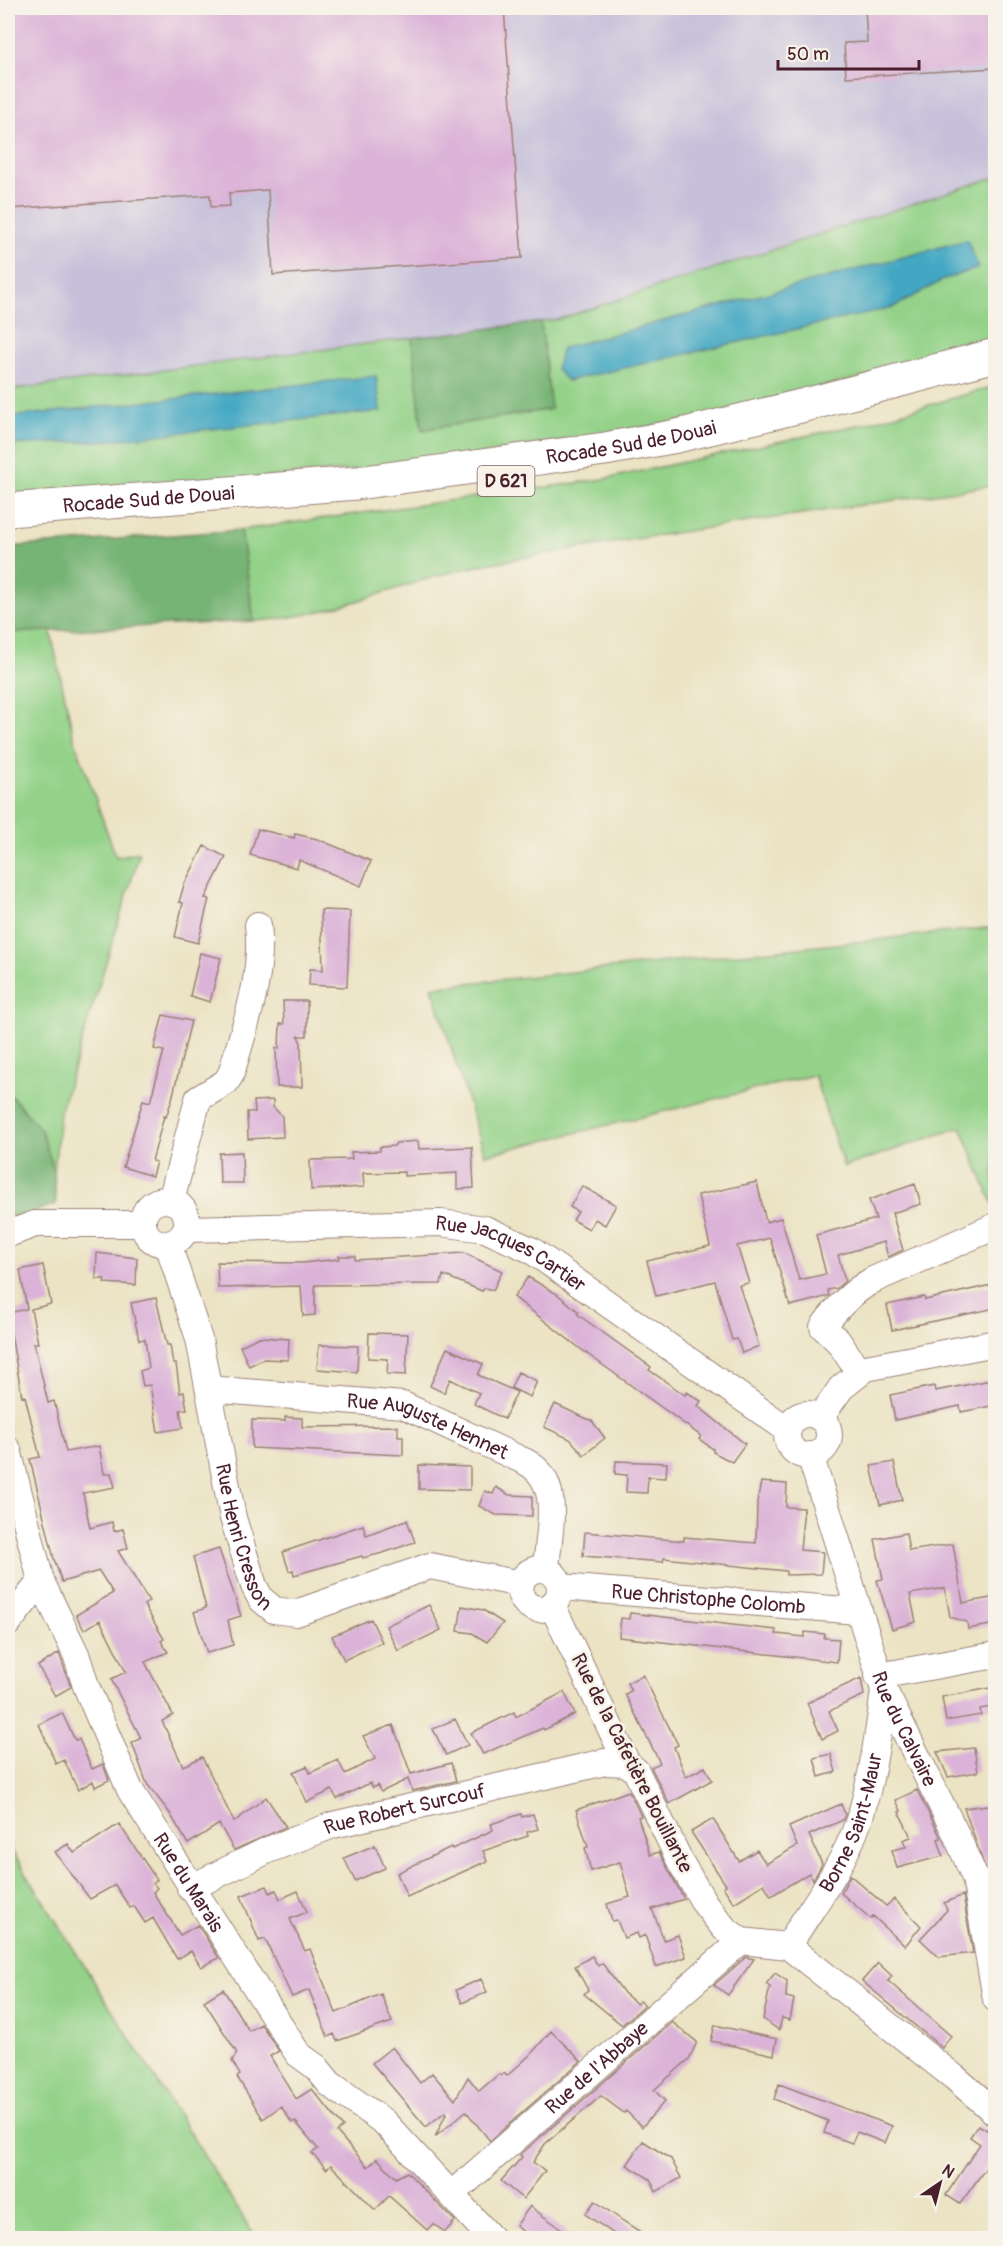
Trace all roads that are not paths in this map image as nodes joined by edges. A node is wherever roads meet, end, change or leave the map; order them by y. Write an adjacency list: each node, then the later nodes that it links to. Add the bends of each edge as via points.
1 (996, 355): 3 (highway, Rocade Sud de Douai / D 621, via 677,436 542,459 346,484)
2 (996, 377): 4 (highway, Rocade Sud de Douai / D 621, via 766,434 565,472 326,502)
3 (8, 510)
4 (8, 526)
5 (258, 925): 6 (street, via 258,971 231,1074 226,1082 198,1099)
6 (171, 1200): 7 (street, via 151,1205); 10 (street, via 184,1210 188,1222)
7 (143, 1224): 9 (street, via 35,1224); 10 (street, via 149,1237 158,1243)
8 (996, 1226): 12 (street, via 873,1280 838,1308 823,1327)
9 (8, 1234)
10 (177, 1236): 13 (street, Rue Henri Cresson); 15 (street, Rue Jacques Cartier, via 441,1222 495,1233 531,1250)
11 (996, 1342): 12 (street, via 874,1365)
12 (859, 1372): 14 (street, via 841,1388)
13 (208, 1389): 19 (street, Rue Henri Cresson, via 237,1532 257,1593 274,1610 296,1613 430,1566); 20 (street, Rue Auguste Hennet, via 403,1405 526,1461 543,1473 550,1491)
14 (820, 1418): 15 (street, via 801,1415); 17 (street, via 827,1428 828,1440 822,1450)
15 (788, 1430): 17 (street, via 792,1448)
16 (8, 1450): 18 (street, Rue du Marais)
17 (810, 1455): 21 (street, Rue du Calvaire)
18 (42, 1581): 22 (street); 26 (street, Rue du Marais, via 76,1654 130,1790)
19 (521, 1584): 20 (street, via 530,1571); 20 (street, Rue Christophe Colomb, via 521,1596 530,1606 543,1609)
20 (553, 1587): 21 (street, Rue Christophe Colomb); 25 (street, Rue de la Cafetière Bouillante)
21 (858, 1611): 24 (street, Rue du Calvaire)
22 (8, 1623)
23 (996, 1655): 24 (street)
24 (881, 1682): 28 (street, Borne Saint-Maur, via 875,1745 855,1830 842,1859); 29 (street, Rue du Calvaire, via 975,1878)
25 (627, 1763): 26 (street, Rue Robert Surcouf, via 604,1762 333,1825 268,1850); 27 (street, Rue de la Cafetière Bouillante, via 636,1771 673,1849 705,1904 724,1928)
26 (190, 1888): 33 (street, Rue du Marais, via 221,1930 298,2054 330,2084 384,2122)
27 (741, 1941): 28 (street); 33 (street, Rue de l'Abbaye)
28 (788, 1946): 30 (street)
29 (996, 2000)
30 (963, 2084): 31 (street, via 976,2090); 32 (street)
31 (996, 2090)
32 (996, 2113)
33 (452, 2194): 34 (street, Rue du Marais)
34 (491, 2238)

